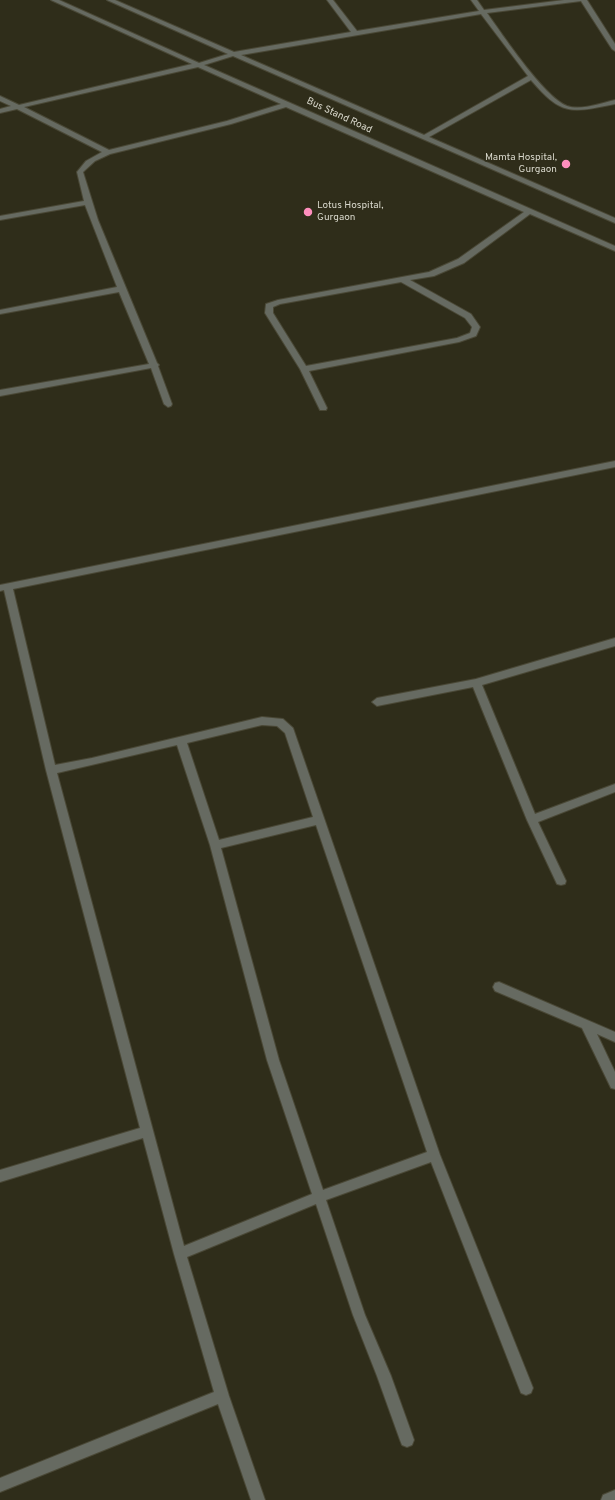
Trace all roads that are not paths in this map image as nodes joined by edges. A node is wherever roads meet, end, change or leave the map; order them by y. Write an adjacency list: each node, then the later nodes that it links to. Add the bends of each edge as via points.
1 (54, 0): 11 (street, Bus Stand Road)
2 (110, 0): 10 (street, Bus Stand Road)
3 (330, 0): 8 (street)
4 (474, 0): 7 (street)
5 (579, 0): 7 (street)
6 (584, 0): 9 (street)
7 (483, 12): 8 (street); 12 (street)
8 (356, 34): 10 (street)
9 (615, 49)
10 (234, 54): 11 (street); 18 (street, Bus Stand Road)
11 (201, 64): 15 (street, Bus Stand Road); 16 (street)
12 (531, 77): 14 (street, via 562,107 575,109); 18 (street)
13 (0, 98): 16 (street)
14 (615, 102)
15 (288, 104): 19 (street, via 229,123); 21 (street, Bus Stand Road)
16 (19, 107): 17 (street); 19 (street)
17 (0, 111)
18 (423, 138): 23 (street, Bus Stand Road)
19 (108, 152): 20 (street, via 84,164 80,172)
20 (87, 203): 22 (street); 26 (street)
21 (530, 211): 24 (street, Bus Stand Road); 25 (street, via 460,261 431,274)
22 (0, 218)
23 (615, 221)
24 (615, 249)
25 (402, 279): 29 (street, via 278,302 269,306 268,313); 29 (street, via 468,316 476,328 473,334 459,340)
26 (121, 289): 27 (street); 28 (street)
27 (0, 312)
28 (155, 365): 30 (street); 31 (street)
29 (304, 369): 32 (street)
30 (0, 393)
31 (168, 404)
32 (323, 408)
33 (615, 464): 34 (street)
34 (4, 587): 39 (street)
35 (615, 642): 36 (street)
36 (476, 683): 37 (street); 42 (street)
37 (377, 702)
38 (181, 740): 39 (street); 41 (street, via 262,721 280,722 289,731); 43 (street)
39 (51, 770): 49 (street)
40 (615, 788): 42 (street)
41 (318, 820): 43 (street); 50 (street)
42 (532, 820): 44 (street)
43 (215, 845): 52 (street, via 273,1060)
44 (562, 882)
45 (499, 987): 46 (street)
46 (585, 1024): 47 (street); 48 (street)
47 (615, 1038)
48 (615, 1084)
49 (148, 1131): 51 (street); 53 (street)
50 (434, 1155): 52 (street); 54 (street)
51 (0, 1176)
52 (319, 1197): 53 (street); 56 (street, via 358,1315)
53 (180, 1254): 55 (street)
54 (526, 1388)
55 (222, 1396): 57 (street); 59 (street)
56 (407, 1440)
57 (0, 1485)
58 (615, 1497): 60 (street)
59 (258, 1500)
60 (608, 1500)

